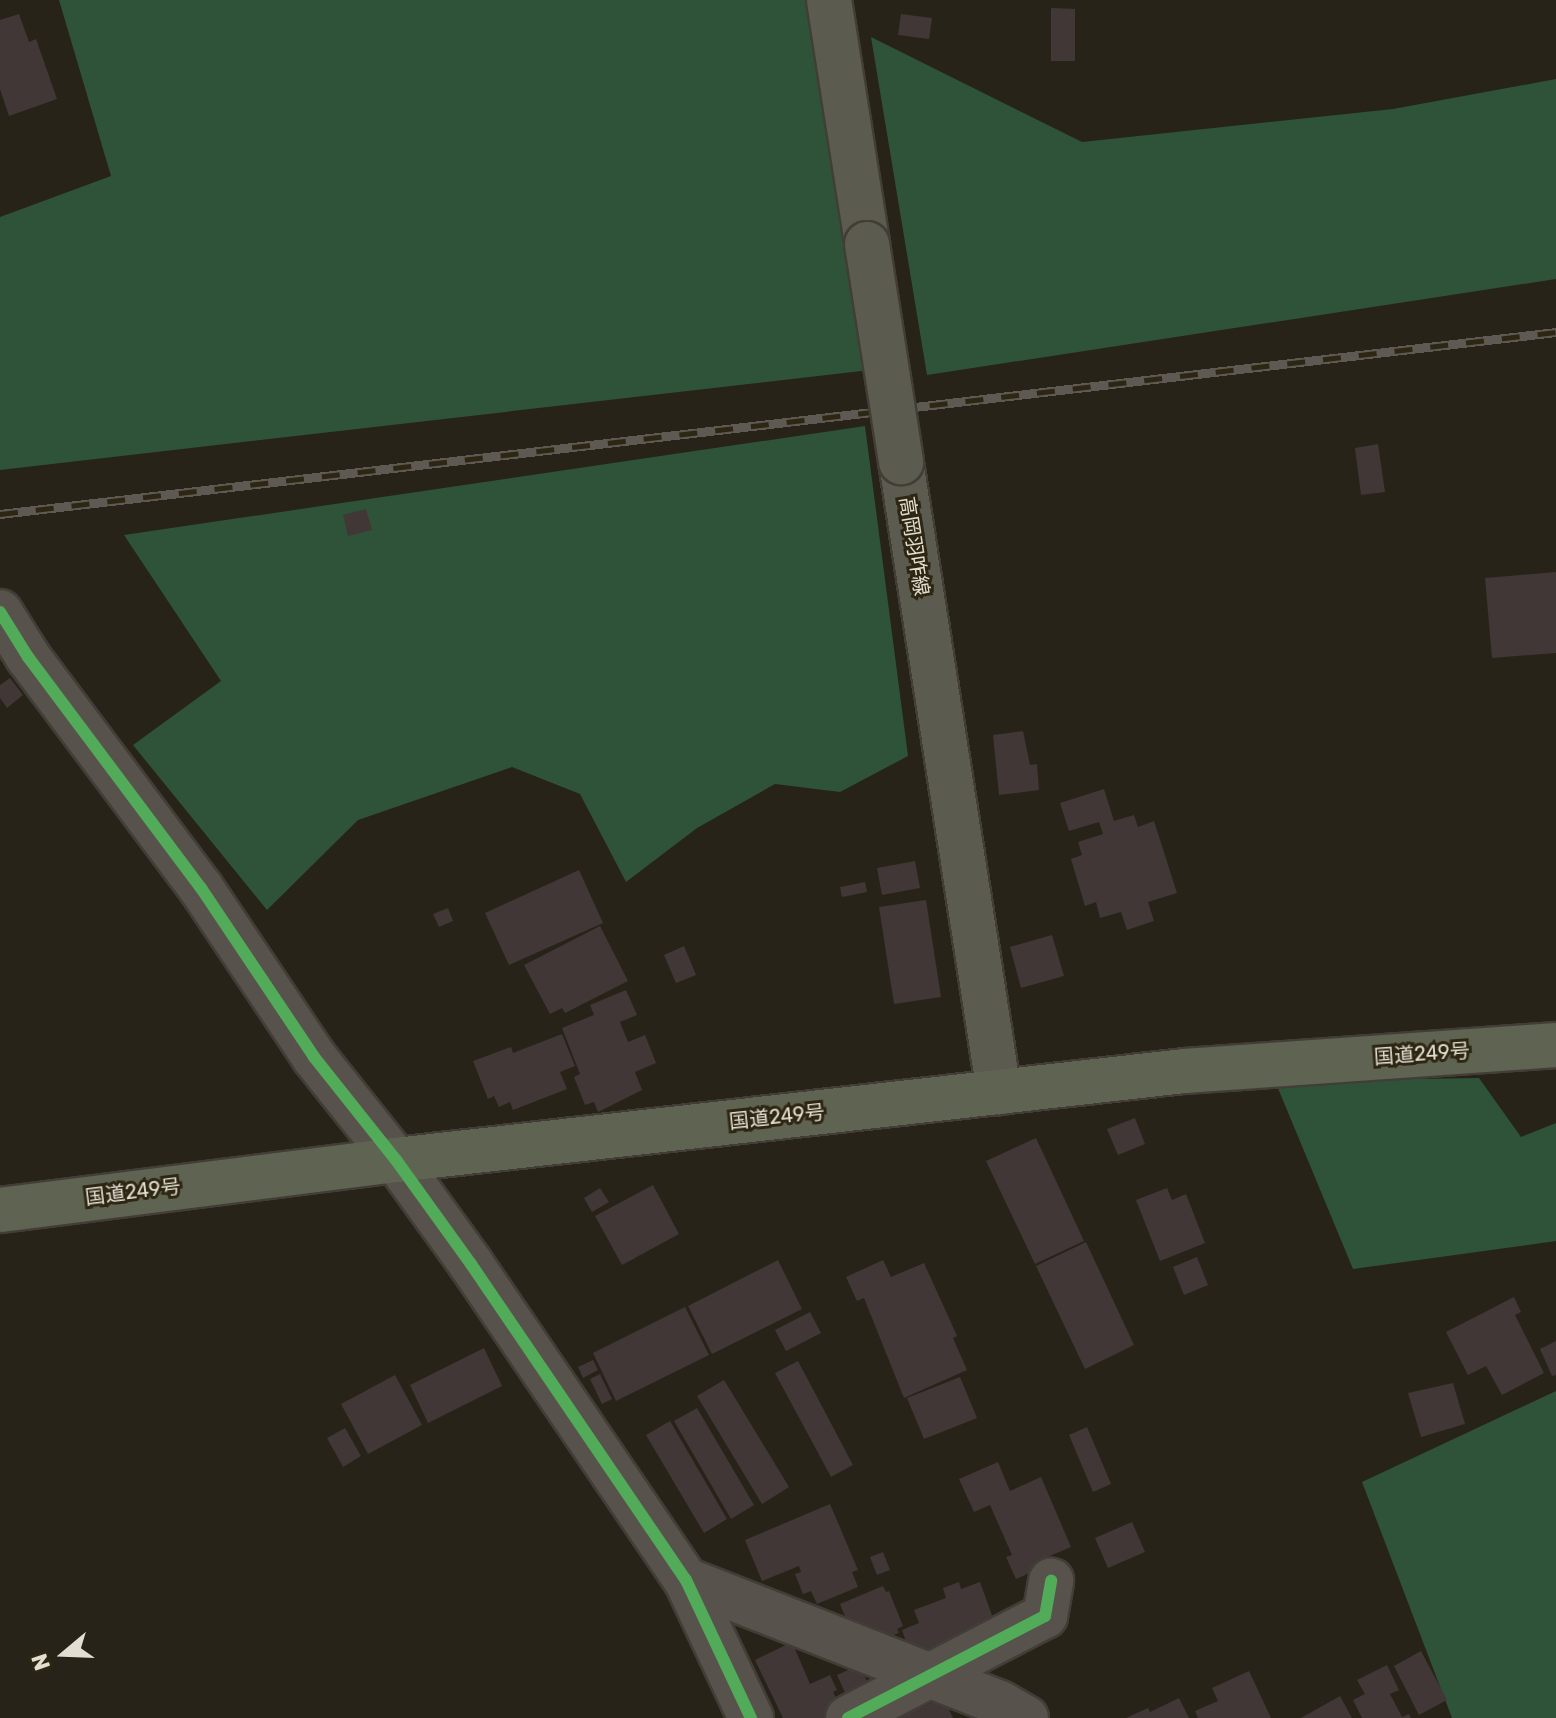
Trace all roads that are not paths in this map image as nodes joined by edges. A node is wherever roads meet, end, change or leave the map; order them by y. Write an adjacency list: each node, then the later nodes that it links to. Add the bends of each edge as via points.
1 (829, 0): 4 (main road, 高岡羽咋線, bridge)
2 (0, 612): 5 (street, via 201,888 314,1057)
3 (1556, 1045): 4 (highway, 国道249号, via 1185,1071)
4 (999, 1092): 5 (highway, 国道249号)
5 (396, 1160): 6 (highway, 国道249号); 7 (street)
6 (0, 1210)
7 (686, 1580): 9 (street); 10 (street)
8 (1051, 1581): 9 (street, via 1045,1616)
9 (933, 1676): 11 (street); 12 (street)
10 (751, 1718)
11 (848, 1718)
12 (1026, 1718)

